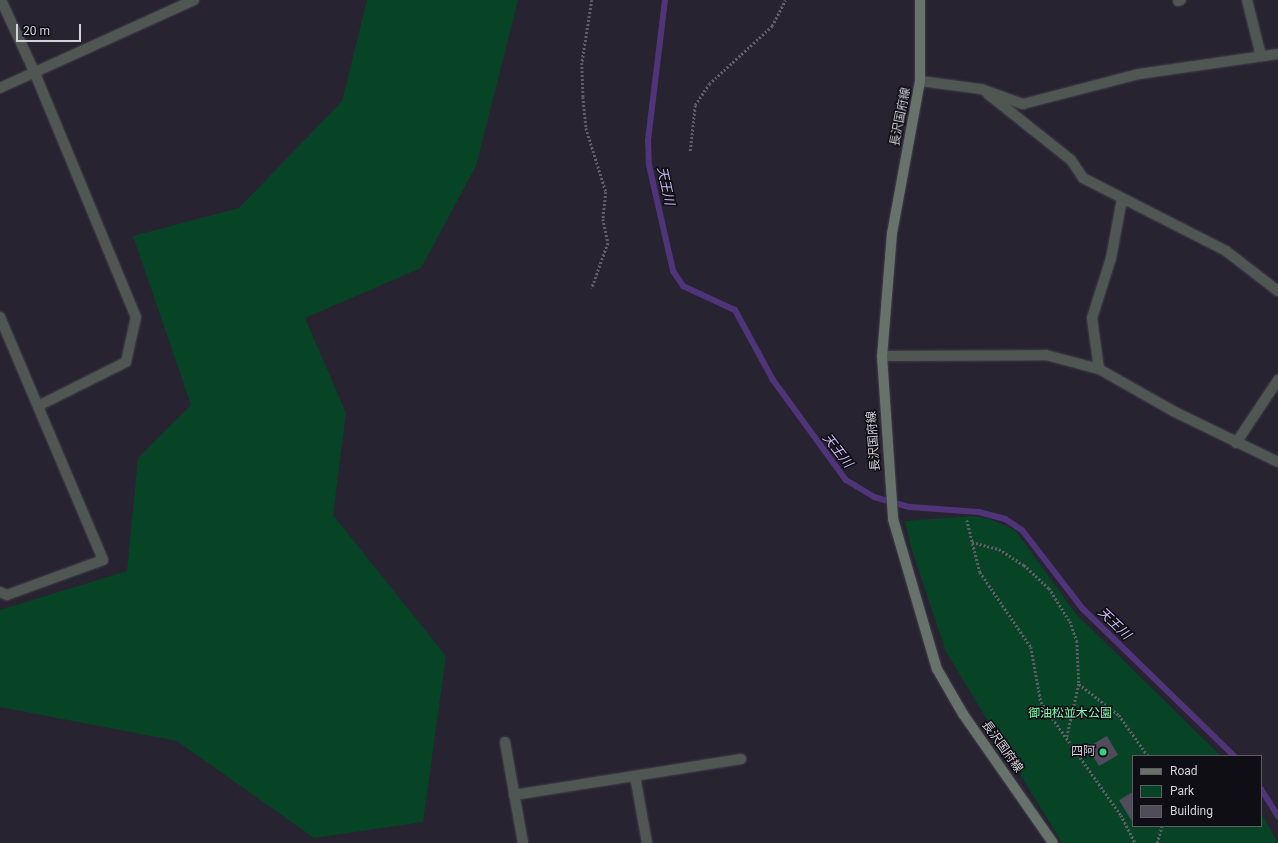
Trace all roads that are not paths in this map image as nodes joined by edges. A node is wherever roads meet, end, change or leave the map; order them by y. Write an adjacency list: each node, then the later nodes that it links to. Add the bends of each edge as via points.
1 (1, 0): 7 (street)
2 (194, 0): 7 (street)
3 (920, 0): 8 (main road, 長沢国府線)
4 (1247, 0): 6 (street)
5 (1278, 54): 6 (street)
6 (1261, 56): 10 (street, via 1139,74 1023,104)
7 (34, 71): 9 (street); 17 (street, via 136,317 126,362)
8 (920, 81): 10 (street); 14 (main road, 長沢国府線, via 892,233)
9 (0, 88)
10 (981, 89): 11 (street, via 1071,160 1083,178)
11 (1122, 199): 12 (street, via 1226,251); 15 (street, via 1111,258 1092,318)
12 (1278, 291)
13 (0, 317): 17 (street)
14 (882, 356): 15 (street, via 1018,353 1046,355); 27 (main road, 長沢国府線, via 893,519 937,669 963,714)
15 (1099, 369): 18 (street)
16 (1278, 380): 18 (street)
17 (38, 406): 20 (street, via 103,560 7,595)
18 (1236, 443): 19 (street)
19 (1278, 462)
20 (0, 592)
21 (505, 742): 24 (street)
22 (741, 759): 23 (street)
23 (635, 776): 24 (street); 26 (street)
24 (514, 794): 25 (street)
25 (523, 843)
26 (647, 843)
27 (1053, 843)

